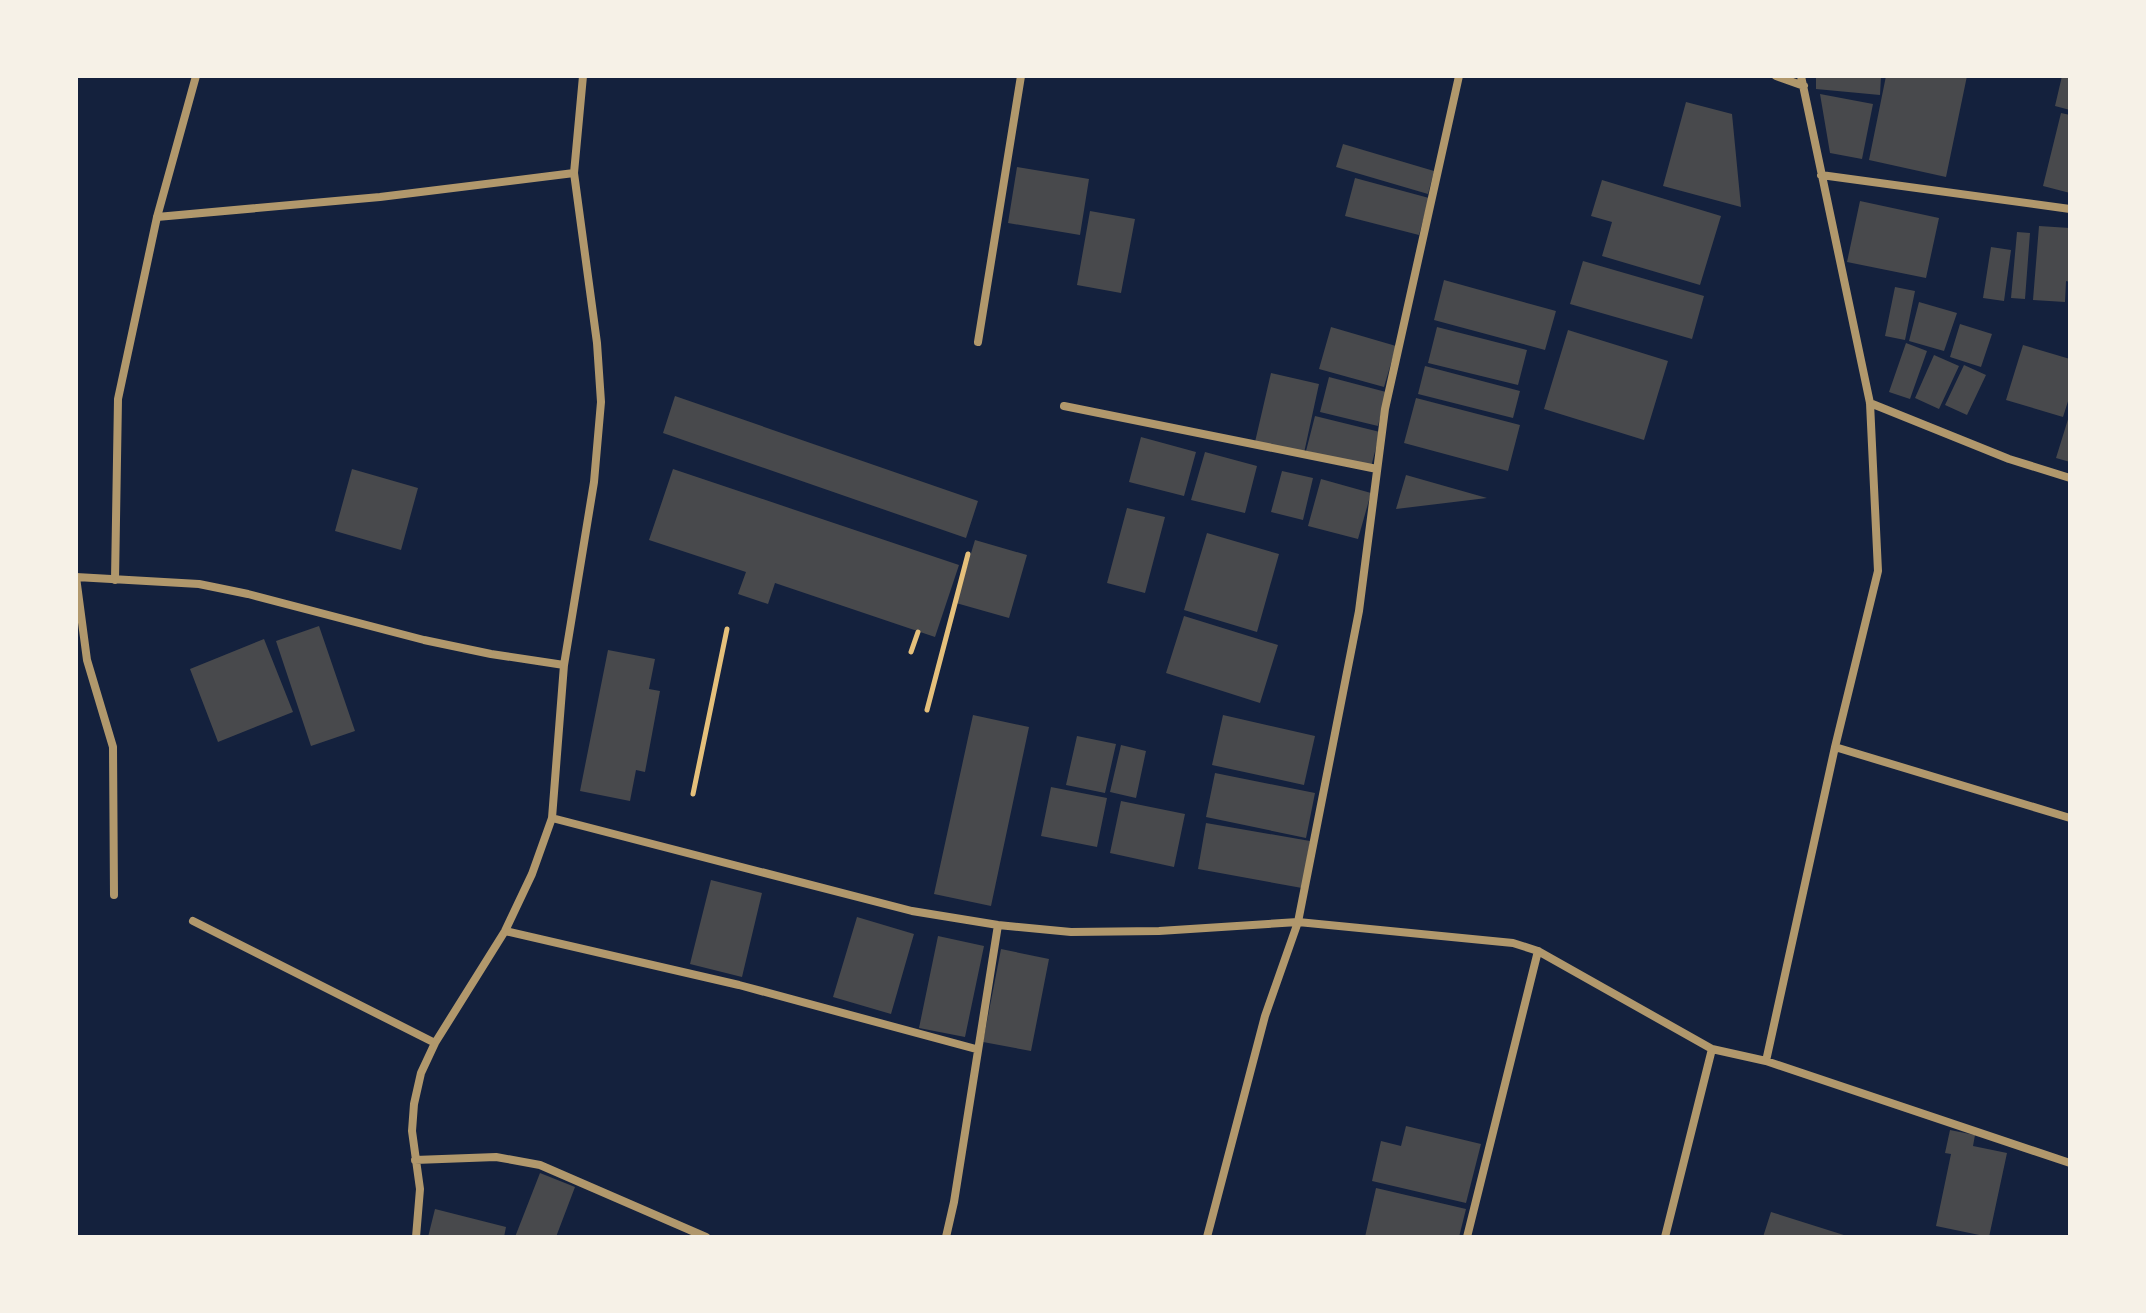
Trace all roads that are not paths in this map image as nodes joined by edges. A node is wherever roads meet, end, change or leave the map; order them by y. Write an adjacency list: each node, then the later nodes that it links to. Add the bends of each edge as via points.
1 (196, 76): 10 (street)
2 (583, 76): 7 (street)
3 (1021, 76): 11 (street)
4 (1459, 76): 14 (street, via 1385,409)
5 (1776, 76): 6 (street)
6 (1802, 81): 8 (street)
7 (574, 173): 10 (street); 17 (street, via 601,402 594,482)
8 (1821, 175): 9 (street); 12 (street)
9 (2070, 209)
10 (157, 217): 16 (street, via 118,399)
11 (978, 342)
12 (1870, 403): 15 (street); 18 (street, via 1878,571)
13 (1064, 406): 14 (street)
14 (1377, 469): 23 (street, via 1359,611)
15 (2070, 478)
16 (115, 580): 17 (street, via 212,586 424,640); 21 (street, via 76,577 87,660 113,747)
17 (564, 665): 19 (street)
18 (1835, 747): 20 (street); 30 (street)
19 (552, 818): 24 (street, via 912,911); 25 (street)
20 (2070, 818)
21 (114, 895)
22 (193, 921): 27 (street)
23 (1298, 922): 24 (street, via 1071,932); 26 (street, via 1513,943); 36 (street, via 1265,1016)
24 (998, 925): 28 (street)
25 (505, 931): 27 (street); 28 (street, via 739,985)
26 (1538, 951): 29 (street); 37 (street)
27 (435, 1043): 31 (street, via 414,1104)
28 (976, 1049): 35 (street)
29 (1712, 1049): 30 (street); 38 (street)
30 (1766, 1061): 32 (street)
31 (415, 1160): 33 (street, via 420,1189); 34 (street, via 496,1157 540,1165)
32 (2070, 1163)
33 (416, 1237)
34 (706, 1237)
35 (946, 1237)
36 (1207, 1237)
37 (1467, 1237)
38 (1665, 1237)

